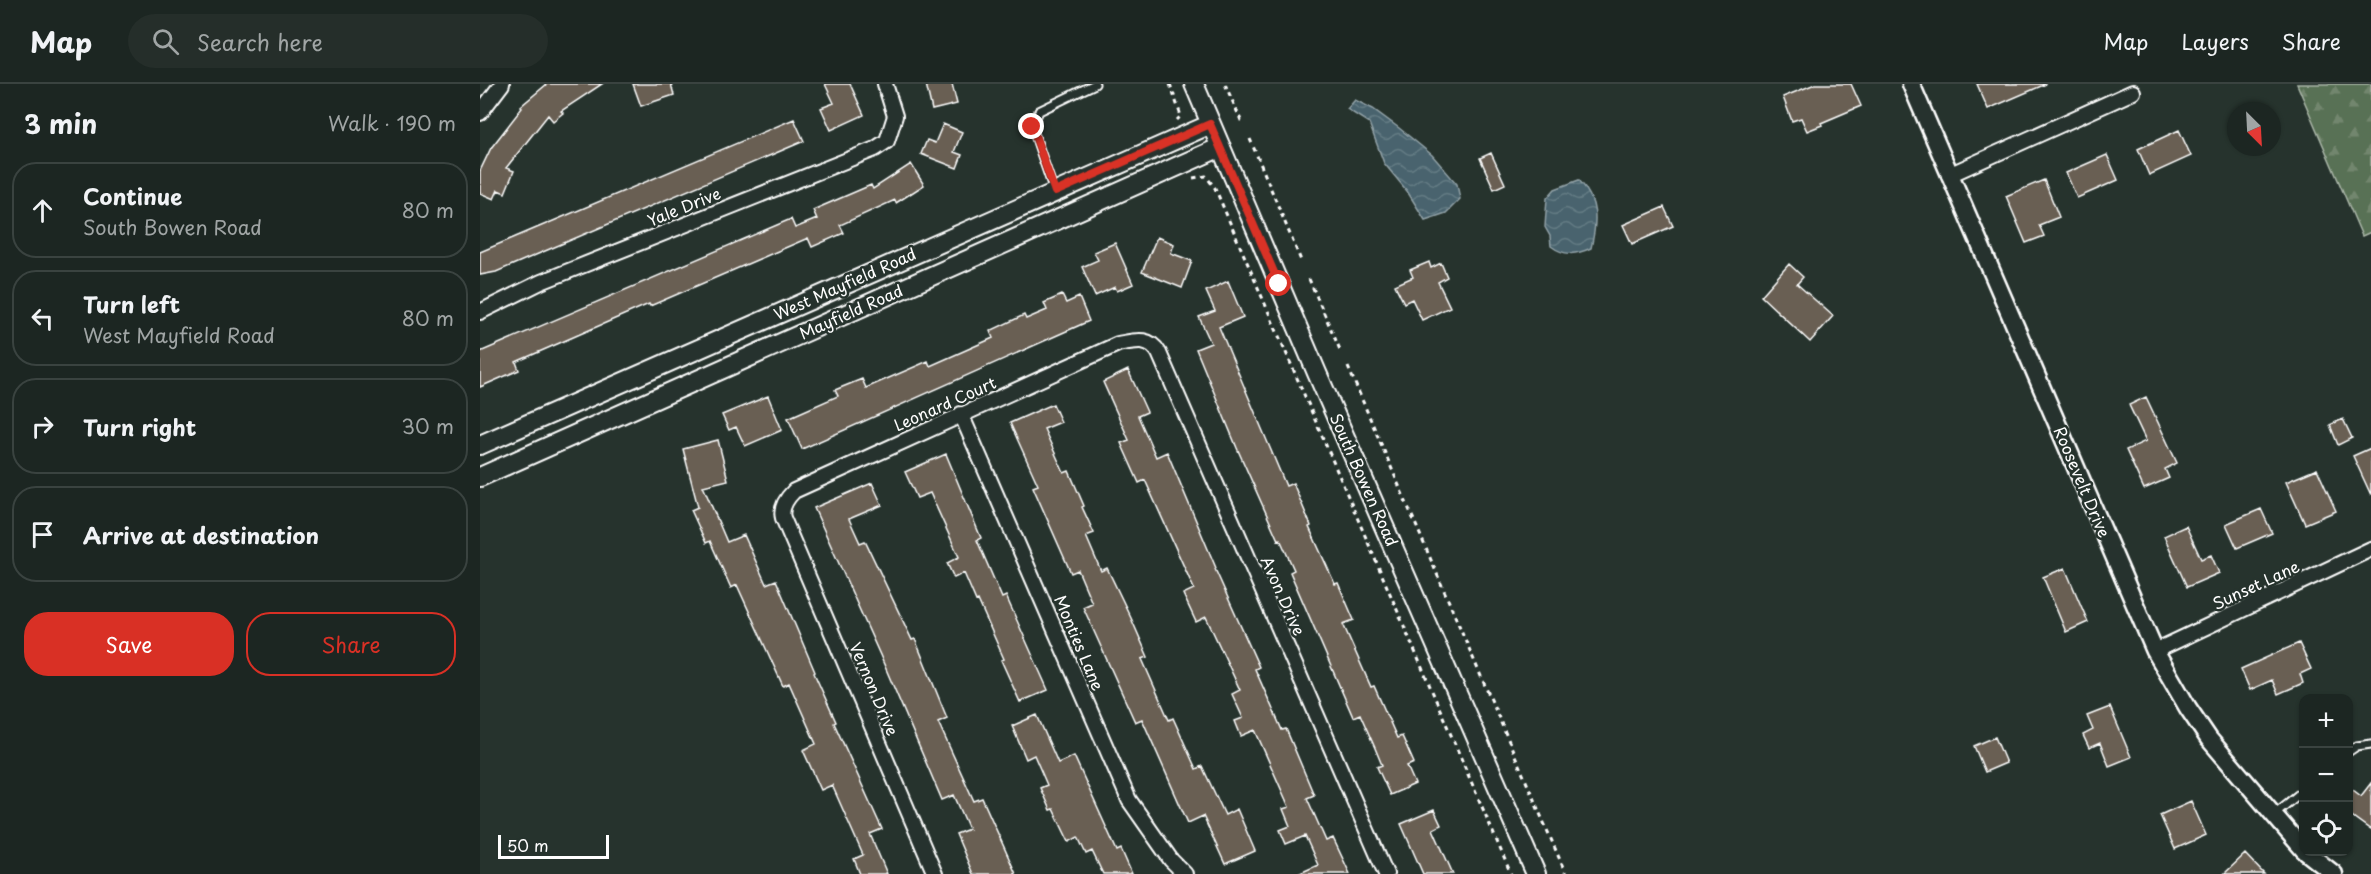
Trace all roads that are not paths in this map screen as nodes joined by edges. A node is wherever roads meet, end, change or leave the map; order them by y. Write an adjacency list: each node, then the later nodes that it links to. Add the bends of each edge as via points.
1 (502, 84): 7 (street)
2 (885, 84): 12 (street, Yale Drive, via 895,116 887,141 541,282)
3 (1095, 84): 11 (lane, via 1039,111 1032,127)
4 (1194, 84): 8 (main road, South Bowen Road)
5 (1911, 84): 10 (street, Roosevelt Drive)
6 (2133, 92): 10 (street)
7 (480, 113)
8 (1210, 124): 9 (main road, South Bowen Road); 11 (main road, West Mayfield Road)
9 (1221, 147): 16 (main road, Mayfield Road); 29 (main road, South Bowen Road)
10 (1949, 175): 19 (street, Roosevelt Drive)
11 (1055, 192): 15 (main road, West Mayfield Road)
12 (480, 312)
13 (1140, 340): 14 (street, Leonard Court, via 1118,344); 28 (street, Avon Drive, via 1154,345 1159,353)
14 (961, 414): 17 (street, Leonard Court, via 794,491 786,499); 27 (street, Monties Lane, via 1129,800)
15 (480, 445)
16 (480, 477)
17 (783, 518): 26 (street, Vernon Drive)
18 (2371, 549): 19 (street, Sunset Lane)
19 (2155, 651): 23 (street, Roosevelt Drive, via 2204,731)
20 (2371, 744): 21 (lane)
21 (2353, 749)
22 (2299, 794): 23 (lane)
23 (2273, 815): 24 (street, Roosevelt Drive)
24 (2299, 843)
25 (2312, 856): 30 (street, Roosevelt Drive)
26 (935, 874)
27 (1185, 874)
28 (1386, 874)
29 (1536, 874)
30 (2334, 874)

